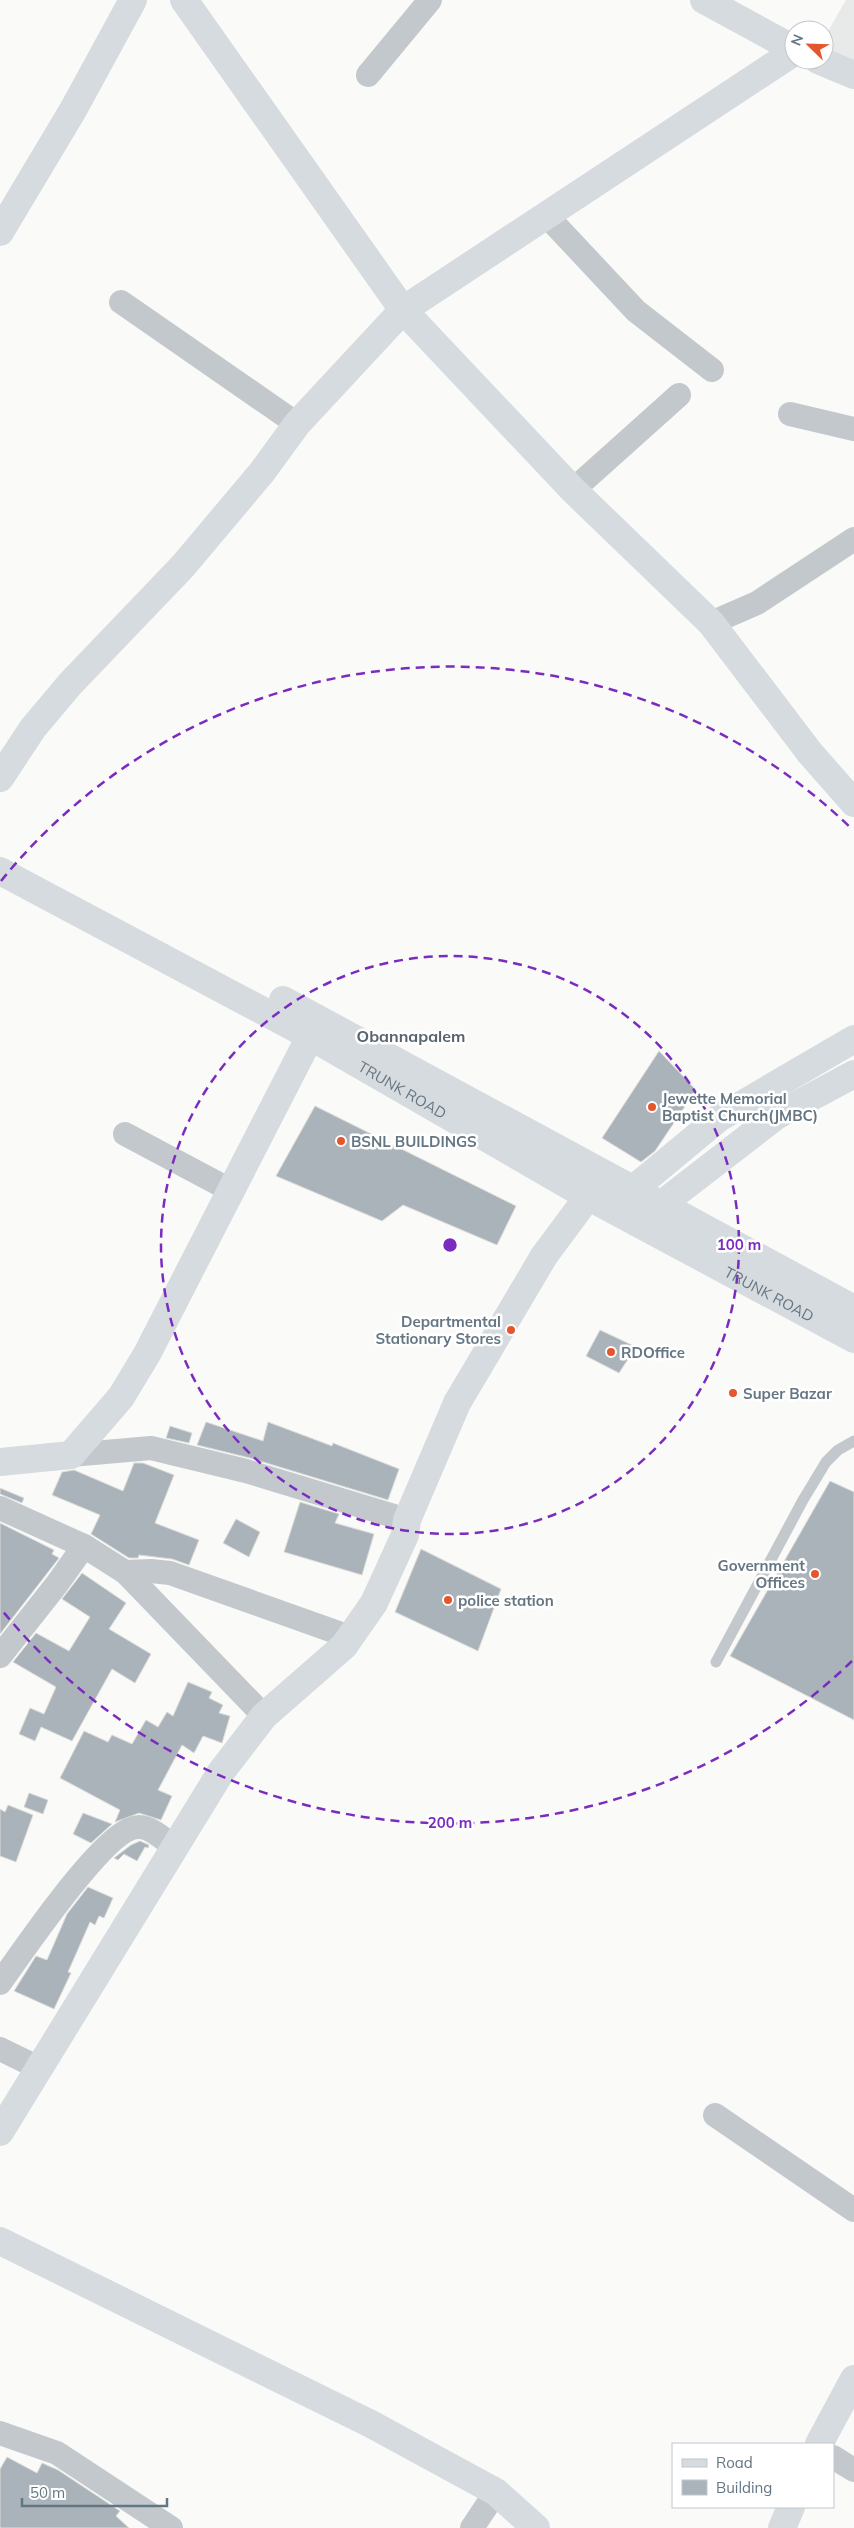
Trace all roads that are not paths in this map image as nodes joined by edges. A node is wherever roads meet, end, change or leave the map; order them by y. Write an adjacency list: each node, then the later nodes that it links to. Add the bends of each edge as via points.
1 (133, 0): 11 (street, via 74,110)
2 (430, 0): 9 (street)
3 (704, 0): 5 (street)
4 (188, 2): 13 (street)
5 (784, 44)
6 (784, 57): 10 (street)
7 (834, 66): 8 (street)
8 (852, 72)
9 (368, 75)
10 (546, 215): 13 (street); 14 (street, via 636,311)
11 (0, 232)
12 (121, 302): 17 (street)
13 (403, 310): 17 (street); 19 (street)
14 (712, 370)
15 (679, 396): 19 (street)
16 (790, 414): 18 (street)
17 (297, 424): 22 (street, via 262,472 183,566 33,728)
18 (854, 429)
19 (573, 490): 21 (street)
20 (854, 539): 21 (street, via 757,603)
21 (712, 623): 23 (street, via 810,752)
22 (0, 778)
23 (854, 803)
24 (0, 852): 26 (street)
25 (0, 871): 26 (street, TRUNK ROAD)
26 (314, 1028): 30 (street); 32 (street); 33 (street, TRUNK ROAD)
27 (854, 1039): 31 (street, via 719,1118)
28 (854, 1074): 34 (street, via 776,1116)
29 (125, 1134): 32 (street)
30 (604, 1175): 31 (street); 33 (street)
31 (631, 1189): 33 (street); 34 (street)
32 (232, 1191): 39 (street, via 147,1354 120,1398)
33 (600, 1203): 35 (street, TRUNK ROAD); 42 (street, via 544,1256 457,1403)
34 (662, 1204): 35 (street); 36 (street)
35 (645, 1228): 37 (street, TRUNK ROAD)
36 (854, 1309)
37 (854, 1339)
38 (854, 1441): 47 (lane, via 826,1462)
39 (71, 1455): 40 (street); 42 (street, via 151,1448 246,1472)
40 (0, 1462)
41 (0, 1508): 43 (street)
42 (407, 1520): 45 (street, via 404,1535 374,1603)
43 (84, 1546): 44 (street); 46 (street)
44 (125, 1572): 45 (street, via 170,1573); 48 (street)
45 (350, 1637): 48 (street, via 344,1646)
46 (0, 1656)
47 (716, 1662)
48 (264, 1716): 49 (street, via 221,1772)
49 (174, 1847): 50 (street, via 139,1826 112,1843 80,1873); 52 (street)
50 (0, 1983)
51 (0, 2049): 52 (street)
52 (39, 2068): 54 (street)
53 (715, 2115): 55 (street)
54 (0, 2132)
55 (854, 2210)
56 (0, 2242): 62 (street, via 353,2415)
57 (854, 2379): 59 (street)
58 (0, 2432): 64 (street, via 57,2453)
59 (820, 2443)
60 (834, 2458): 61 (street)
61 (854, 2470)
62 (496, 2492): 65 (street); 66 (street)
63 (791, 2508): 67 (street)
64 (171, 2528)
65 (472, 2528)
66 (536, 2528)
67 (782, 2528)

